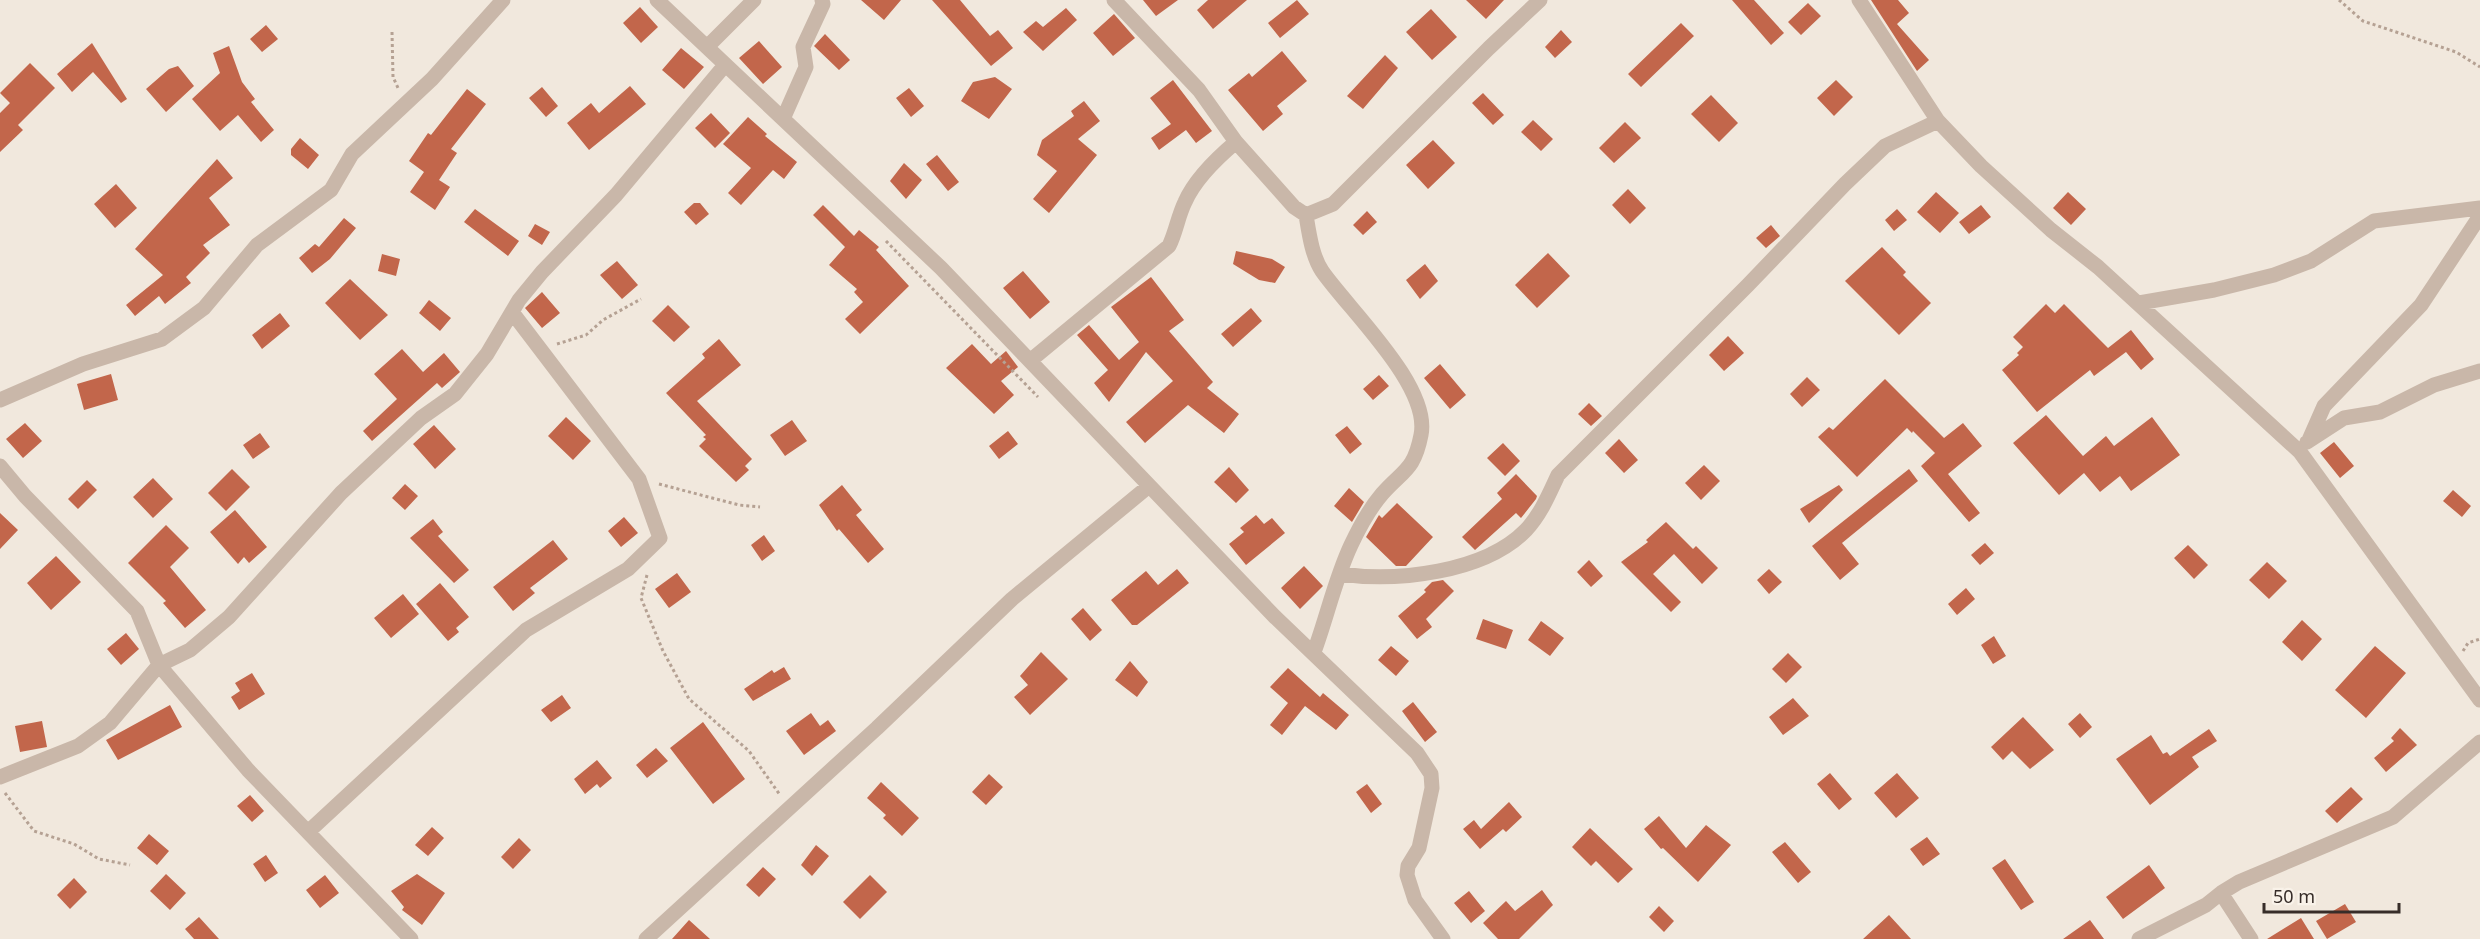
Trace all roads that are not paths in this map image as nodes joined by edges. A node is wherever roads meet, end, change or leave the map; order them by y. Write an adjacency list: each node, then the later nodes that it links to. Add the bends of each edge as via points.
1 (502, 0): 20 (street, via 432,79 352,154 330,190 257,245 204,308 162,339 83,364)
2 (657, 0): 8 (street)
3 (754, 0): 8 (street)
4 (822, 0): 10 (street, via 803,47 806,67)
5 (1114, 0): 12 (street, via 1199,90)
6 (1540, 0): 14 (street, via 1340,198)
7 (1859, 0): 11 (street)
8 (706, 47): 10 (street)
9 (720, 71): 17 (street, via 616,195 542,272)
10 (783, 120): 18 (street, via 941,268)
11 (1938, 121): 16 (street, via 2034,214); 24 (street, via 1885,146 1845,184 1558,475 1540,511 1506,545 1463,566 1367,578)
12 (1236, 142): 14 (street, via 1294,207); 18 (street, via 1216,159 1185,202 1169,246)
13 (2480, 208): 16 (street, via 2374,221 2311,261 2274,275)
14 (1306, 215): 24 (street, via 1320,269 1401,372 1421,416 1422,433 1416,456 1369,513)
15 (2480, 216): 21 (street, via 2421,305 2324,406)
16 (2139, 303): 21 (street)
17 (512, 312): 26 (street, via 481,363 454,394 422,418 341,493 229,617 190,650); 30 (street, via 639,479 660,538 628,569 526,630)
18 (1031, 360): 23 (street)
19 (2480, 371): 21 (street, via 2434,385 2380,412 2344,418)
20 (0, 400)
21 (2304, 446): 27 (street)
22 (0, 466): 26 (street, via 137,611)
23 (1149, 486): 25 (street); 33 (street, via 1012,599)
24 (1340, 574): 25 (street)
25 (1314, 652): 34 (street, via 1427,765 1432,780 1430,800 1419,848 1407,875 1414,900)
26 (159, 665): 29 (street, via 110,723 78,746); 30 (street, via 248,770)
27 (2480, 700)
28 (2480, 742): 31 (street, via 2393,817)
29 (0, 777)
30 (308, 832): 32 (street)
31 (2221, 893): 35 (street, via 2206,905); 36 (street)
32 (411, 939)
33 (646, 939)
34 (1443, 939)
35 (2139, 939)
36 (2251, 939)

